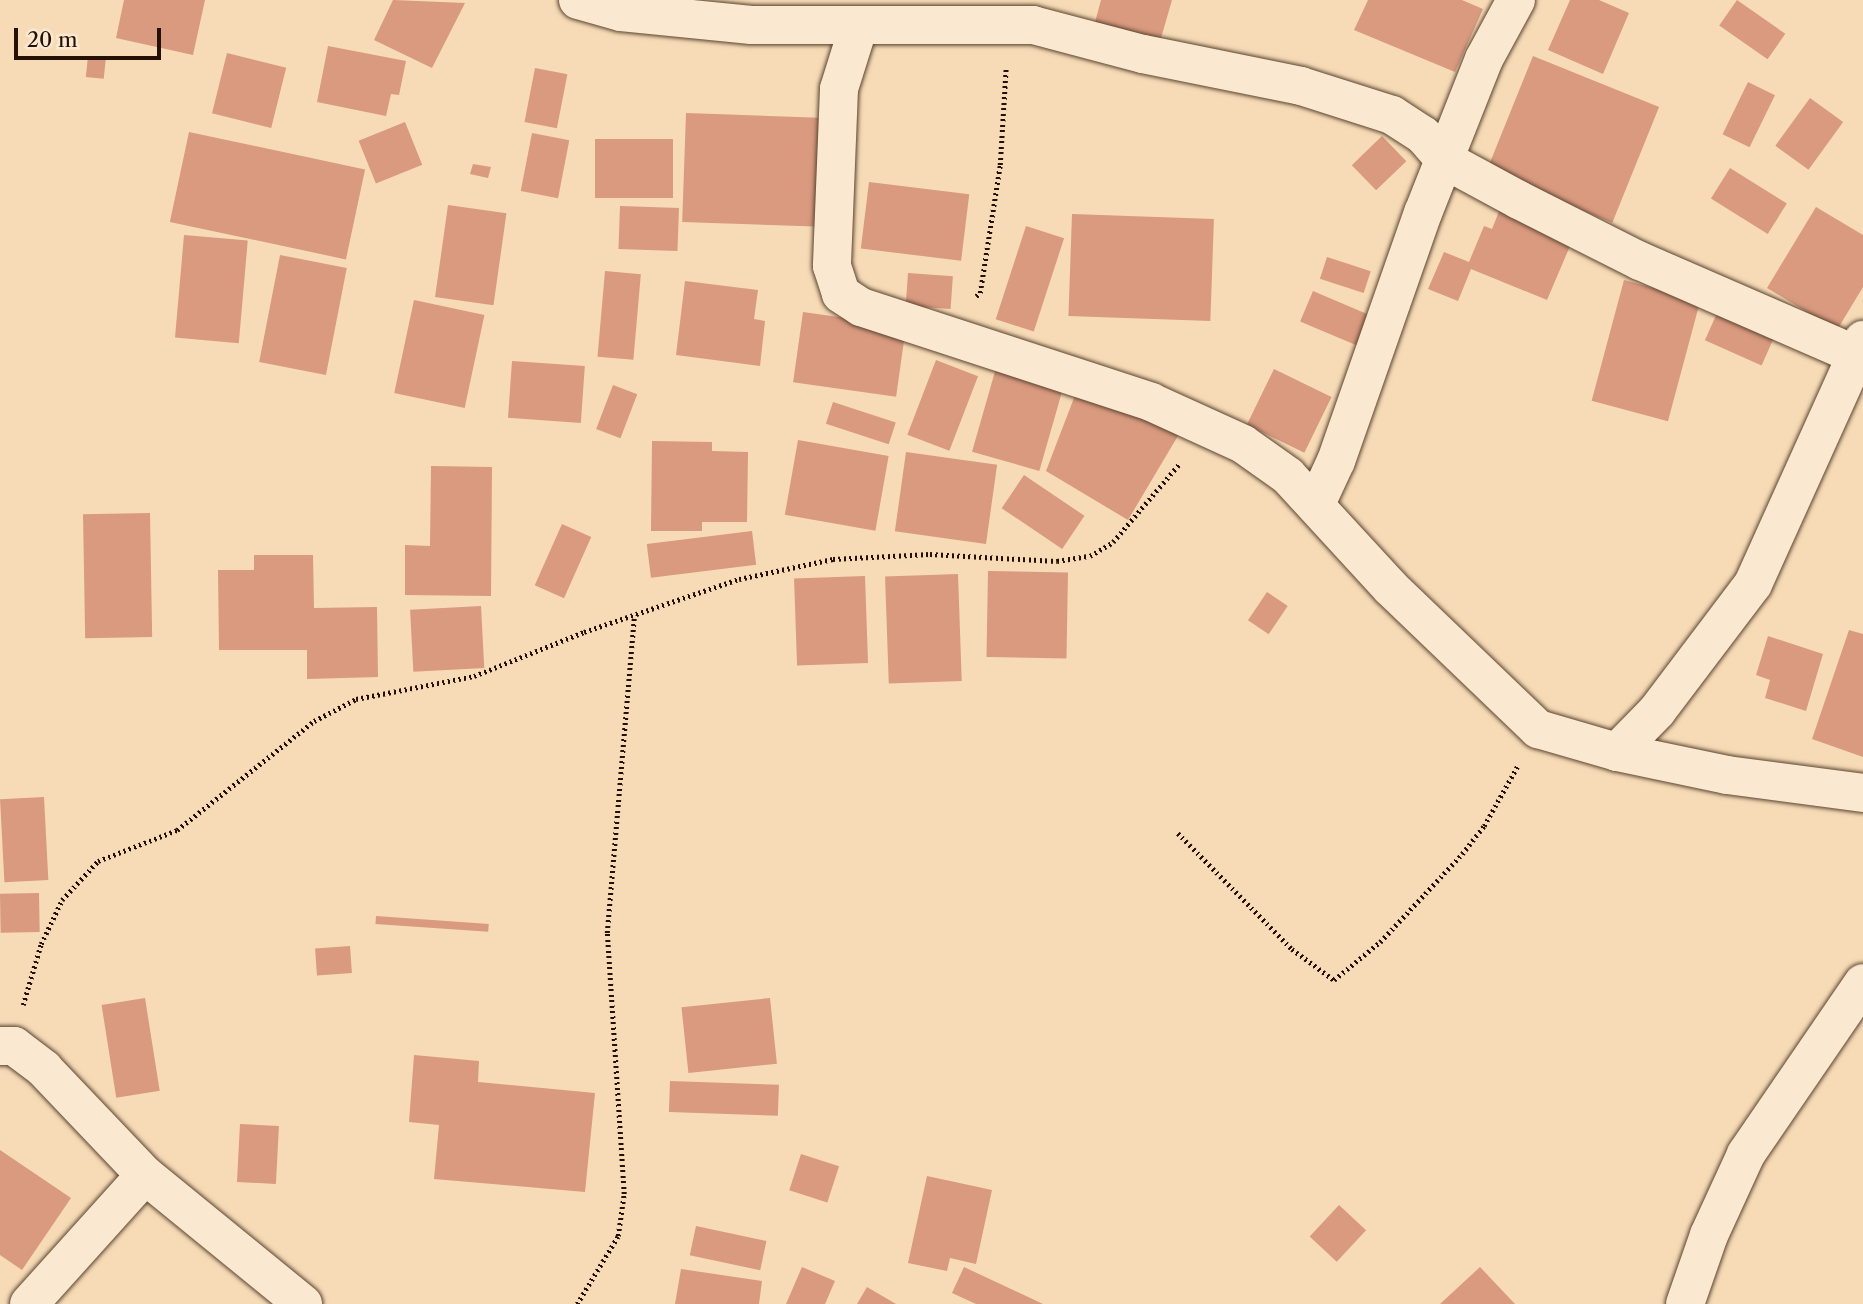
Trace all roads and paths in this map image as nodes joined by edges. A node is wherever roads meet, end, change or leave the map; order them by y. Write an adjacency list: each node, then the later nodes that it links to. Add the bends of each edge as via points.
1 (578, 0): 4 (street, via 621,12 751,25)
2 (1516, 0): 5 (street, via 1484,60)
3 (1032, 17): 4 (street); 5 (street, via 1143,54 1300,86 1392,115 1423,135); 6 (path, via 1005,115 980,293)
4 (859, 25): 6 (street, via 839,89 832,267 841,294 861,307)
5 (1445, 160): 7 (street, via 1640,261); 9 (street, via 1336,461)
6 (928, 328): 8 (street, via 1139,398)
7 (1858, 347): 12 (street, via 1753,583 1657,712)
8 (1210, 428): 9 (street, via 1288,476); 10 (path, via 1113,542 1090,556 1057,561 930,554 833,559 739,579)
9 (1316, 504): 11 (street, via 1391,588)
10 (634, 614): 16 (path, via 474,676 356,699 314,721 177,831 98,861 62,900 41,944); 20 (path, via 607,933 624,1194 618,1236)
11 (1538, 729): 12 (street); 14 (path, via 1484,826 1462,854 1380,942 1334,981 1292,949)
12 (1617, 752): 13 (street, via 1727,775)
13 (1863, 793)
14 (1178, 833)
15 (1863, 984): 21 (street, via 1746,1154)
16 (7, 1046): 17 (street, via 44,1069)
17 (145, 1175): 18 (street); 19 (street)
18 (29, 1304)
19 (303, 1304)
20 (577, 1304)
21 (1685, 1304)

